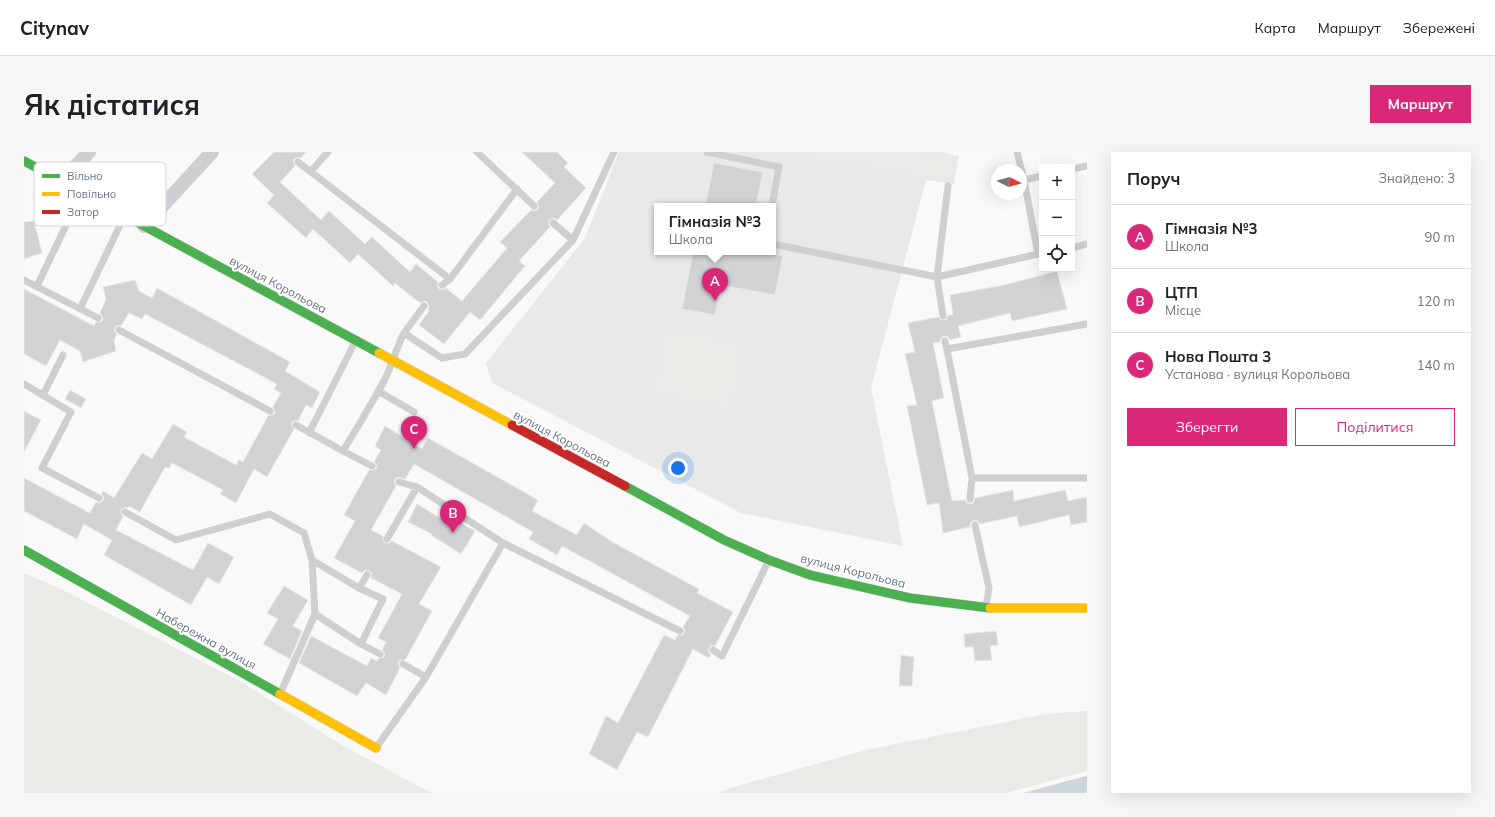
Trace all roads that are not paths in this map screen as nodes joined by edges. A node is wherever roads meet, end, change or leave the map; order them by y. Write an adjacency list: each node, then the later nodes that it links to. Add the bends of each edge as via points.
1 (89, 152): 9 (street)
2 (212, 152): 21 (street)
3 (328, 152): 15 (lane)
4 (477, 152): 19 (lane)
5 (614, 152): 28 (lane)
6 (707, 152): 22 (lane, via 779,167)
7 (1017, 152): 11 (lane)
8 (24, 162): 13 (street, вулиця Корольова)
9 (80, 162)
10 (298, 162): 15 (lane)
11 (1020, 164)
12 (1087, 166): 14 (lane)
13 (34, 167)
14 (1075, 168)
15 (311, 171): 35 (lane)
16 (1039, 177): 17 (lane)
17 (1027, 179)
18 (948, 186): 34 (lane)
19 (517, 189): 23 (lane); 35 (lane)
20 (1027, 194): 32 (lane)
21 (166, 202)
22 (773, 203)
23 (534, 206)
24 (553, 223): 28 (lane)
25 (66, 226): 38 (lane)
26 (120, 226): 40 (lane)
27 (144, 226): 46 (street, вулиця Корольова)
28 (573, 240): 45 (lane, via 465,354 442,358)
29 (1087, 244): 31 (lane)
30 (776, 245): 34 (lane)
31 (1075, 247)
32 (1039, 249)
33 (1039, 254): 34 (lane)
34 (937, 277): 41 (lane)
35 (450, 279): 37 (lane)
36 (25, 283): 38 (lane)
37 (442, 285)
38 (37, 286): 40 (lane)
39 (424, 306): 45 (lane)
40 (80, 309): 42 (lane)
41 (943, 316)
42 (98, 318)
43 (1087, 324): 48 (lane)
44 (119, 330): 54 (lane)
45 (404, 333): 50 (lane)
46 (355, 340): 50 (street, вулиця Корольова); 57 (lane)
47 (945, 341): 48 (lane)
48 (947, 349): 60 (lane)
49 (63, 356): 53 (lane)
50 (393, 362): 52 (lane); 72 (street, вулиця Корольова, via 724,540)
51 (24, 384): 53 (lane)
52 (378, 391): 55 (lane); 58 (lane)
53 (43, 395): 64 (lane, via 71,412 42,468)
54 (270, 411)
55 (414, 412)
56 (296, 425): 57 (lane)
57 (309, 433): 58 (lane)
58 (343, 451): 59 (lane)
59 (372, 466)
60 (972, 478): 61 (lane); 65 (lane)
61 (1087, 478)
62 (398, 482): 63 (lane)
63 (417, 487): 68 (lane); 69 (lane)
64 (99, 498)
65 (970, 499)
66 (125, 512): 71 (lane, via 176,540 270,514 304,533)
67 (975, 525): 75 (lane, via 989,588)
68 (387, 539)
69 (503, 543): 78 (lane); 83 (lane)
70 (24, 550): 84 (street, Набережна вулиця)
71 (312, 560): 74 (lane); 77 (lane)
72 (769, 560): 75 (street, вулиця Корольова, via 810,575 869,589 910,598); 80 (lane, via 722,656)
73 (367, 575): 74 (lane)
74 (359, 588): 79 (lane, via 382,600)
75 (986, 608): 76 (street, вулиця Корольова)
76 (1087, 608)
77 (315, 614): 79 (lane); 84 (lane)
78 (680, 631)
79 (361, 644): 81 (lane)
80 (713, 650)
81 (380, 654)
82 (403, 664): 83 (lane)
83 (426, 677): 85 (lane)
84 (280, 694): 85 (street, Набережна вулиця)
85 (376, 748)

